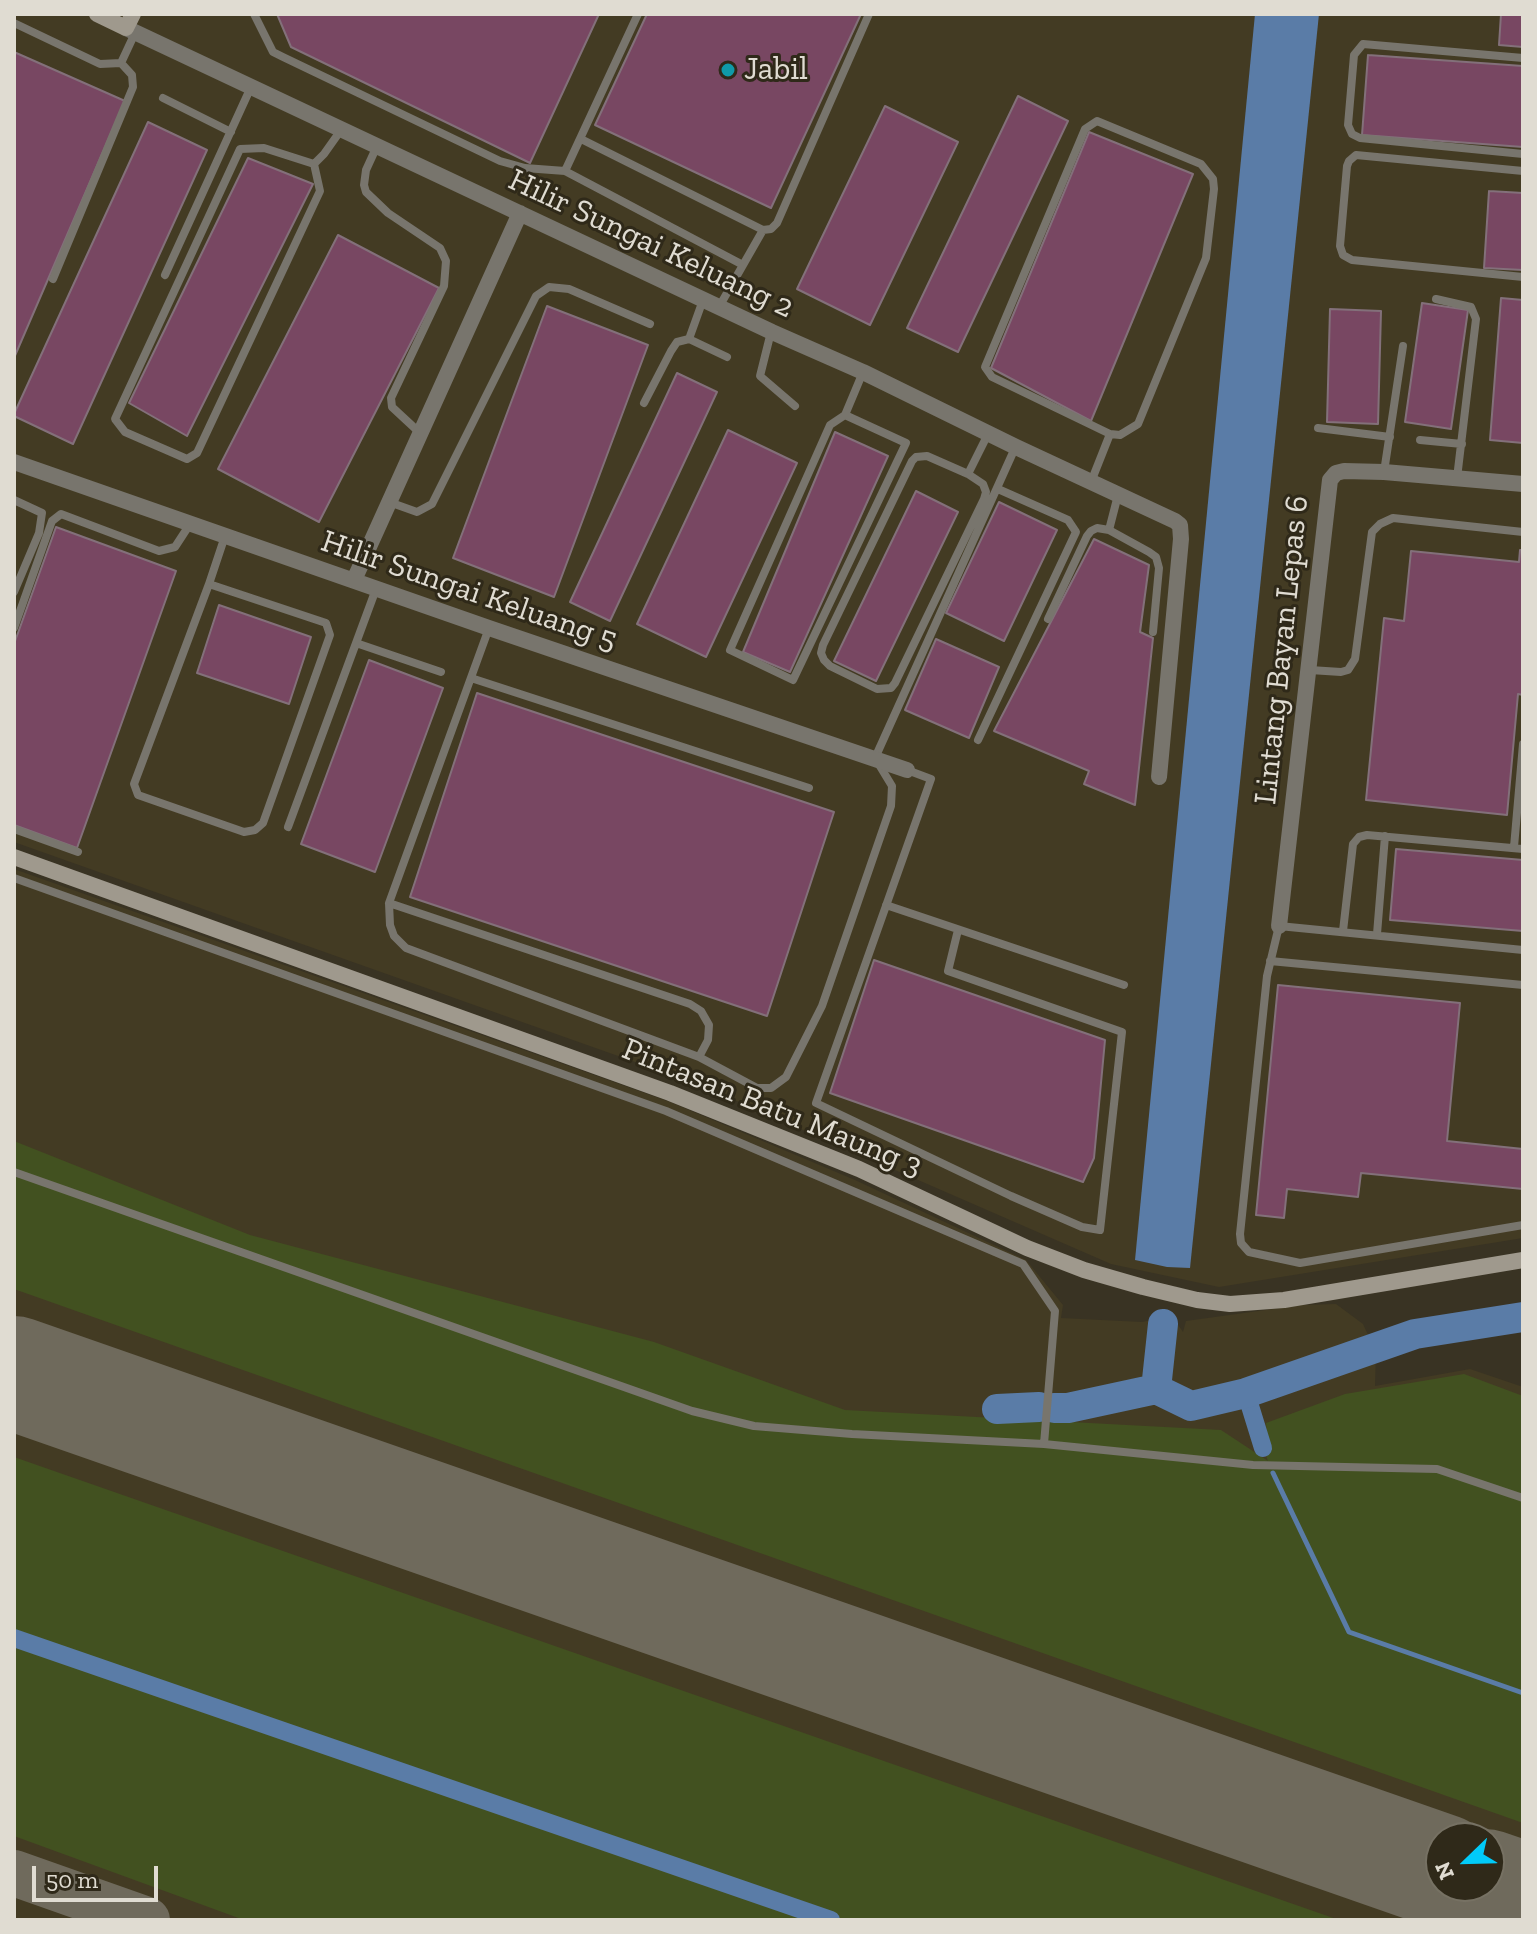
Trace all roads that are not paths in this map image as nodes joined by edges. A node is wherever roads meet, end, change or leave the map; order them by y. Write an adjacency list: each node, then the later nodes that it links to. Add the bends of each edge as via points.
1 (97, 14): 6 (street, Hilir Sungai Keluang 2)
2 (254, 14): 17 (lane, via 273,52 500,161)
3 (638, 14): 13 (lane)
4 (869, 14): 20 (lane, via 777,223)
5 (14, 23): 8 (lane, via 100,64)
6 (132, 24): 8 (lane); 9 (street, Hilir Sungai Keluang 2)
7 (1523, 58): 15 (lane, via 1363,44 1354,55 1348,125 1360,138)
8 (121, 63): 24 (lane, via 132,75 133,87)
9 (251, 86): 11 (street, Hilir Sungai Keluang 2); 12 (lane)
10 (163, 98): 12 (lane)
11 (341, 129): 14 (street, Hilir Sungai Keluang 2); 16 (lane)
12 (231, 132): 22 (lane)
13 (581, 139): 17 (lane); 20 (lane)
14 (377, 146): 19 (street, Hilir Sungai Keluang 2); 37 (lane, via 366,170 366,192 440,248 446,261 444,286 391,398 392,407)
15 (1523, 154)
16 (314, 164): 16 (lane, via 320,191 197,453 187,459 125,432 115,419 240,149 264,148)
17 (565, 171): 21 (lane)
18 (1523, 171): 23 (lane, via 1356,155 1347,166 1340,246 1352,260)
19 (520, 213): 26 (street, Hilir Sungai Keluang 2); 37 (street)
20 (763, 230): 21 (lane)
21 (743, 265): 26 (lane)
22 (165, 275)
23 (1523, 277)
24 (53, 279)
25 (1436, 299): 42 (lane, via 1471,307 1476,319)
26 (712, 303): 28 (street, Hilir Sungai Keluang 2); 29 (lane)
27 (650, 324): 53 (lane, via 569,289 549,287 536,296 432,504 417,512)
28 (772, 332): 32 (street, Hilir Sungai Keluang 2); 34 (lane, via 760,376)
29 (689, 339): 31 (lane); 33 (lane, via 677,342)
30 (1403, 346): 40 (lane)
31 (727, 357)
32 (863, 372): 35 (lane); 38 (street, Hilir Sungai Keluang 2)
33 (644, 403)
34 (795, 406)
35 (845, 415): 35 (lane, via 906,443 793,680 730,650 830,425)
36 (1318, 428): 40 (lane)
37 (420, 433): 53 (street)
38 (988, 434): 43 (street, Hilir Sungai Keluang 2); 46 (lane)
39 (1110, 434): 39 (lane, via 992,377 985,367 1085,129 1097,121 1201,164 1214,189 1206,258 1138,424 1120,435); 48 (lane)
40 (1390, 437): 45 (lane)
41 (1420, 440): 42 (lane)
42 (1462, 444): 47 (lane)
43 (1016, 447): 48 (street, Hilir Sungai Keluang 2); 50 (lane)
44 (14, 462): 54 (street, Hilir Sungai Keluang 5)
45 (1384, 472): 47 (street, Lintang Bayan Lepas 6); 67 (street, Lintang Bayan Lepas 6, via 1344,471 1330,480)
46 (968, 474): 46 (lane, via 927,456 912,461 823,645 821,653 830,666 877,689 895,683 984,499 983,484)
47 (1457, 478): 49 (street, Lintang Bayan Lepas 6)
48 (1091, 482): 51 (street, Hilir Sungai Keluang 2)
49 (1523, 484)
50 (998, 489): 70 (lane, via 1068,520 1076,532); 73 (lane)
51 (1118, 495): 55 (lane); 75 (street, Hilir Sungai Keluang 2, via 1180,525)
52 (14, 500): 61 (lane, via 42,513)
53 (389, 502): 58 (street)
54 (191, 523): 57 (street, Hilir Sungai Keluang 5); 63 (lane, via 175,547 159,551 61,514 52,521)
55 (1109, 530): 62 (lane, via 1097,528 1087,536); 65 (lane, via 1156,557)
56 (1523, 532): 67 (lane, via 1393,518 1380,524 1372,532 1355,659 1341,672)
57 (225, 536): 58 (street, Hilir Sungai Keluang 5); 59 (lane)
58 (354, 580): 60 (street, Hilir Sungai Keluang 5)
59 (209, 584): 59 (lane, via 326,623 330,635 263,823 244,832 138,795 134,784)
60 (376, 588): 64 (street, Hilir Sungai Keluang 5); 66 (lane)
61 (14, 592)
62 (1048, 619)
63 (14, 628)
64 (489, 628): 69 (lane); 73 (street, Hilir Sungai Keluang 5)
65 (1153, 632)
66 (356, 643): 68 (lane); 78 (lane)
67 (1310, 670): 87 (street, Lintang Bayan Lepas 6)
68 (441, 672)
69 (471, 678): 76 (lane); 85 (lane)
70 (978, 740)
71 (1523, 744): 72 (lane)
72 (1523, 752): 77 (lane)
73 (875, 758): 74 (street, Hilir Sungai Keluang 5); 95 (lane, via 892,786 891,806 822,1006 786,1077 771,1088 757,1088)
74 (907, 770): 86 (lane, via 931,779)
75 (1159, 777)
76 (809, 788)
77 (1521, 795): 81 (lane)
78 (288, 827)
79 (14, 829): 82 (lane)
80 (1385, 836): 81 (lane); 89 (lane, via 1359,837 1353,844); 90 (lane)
81 (1518, 848)
82 (78, 852)
83 (14, 857): 98 (street, Pintasan Batu Maung 3, via 670,1093 859,1169 1027,1248 1143,1287 1230,1304 1284,1300)
84 (14, 878): 99 (lane, via 666,1111 1023,1264 1055,1311)
85 (389, 903): 95 (lane, via 394,936 406,948); 95 (lane, via 690,1004 709,1025)
86 (886, 905): 88 (lane); 88 (lane, via 816,1103 1011,1196 1100,1230 1122,1032 948,971)
87 (1279, 926): 89 (lane); 92 (lane)
88 (958, 930): 93 (lane)
89 (1343, 931): 90 (lane)
90 (1377, 934): 91 (lane)
91 (1523, 950)
92 (1270, 961): 94 (lane); 97 (lane, via 1240,1234 1249,1252 1300,1263)
93 (1124, 985)
94 (1523, 985)
95 (699, 1057)
96 (14, 1172): 99 (lane, via 692,1411 754,1426)
97 (1523, 1225)
98 (1523, 1260)
99 (1044, 1444): 100 (lane, via 1253,1465 1437,1469)
100 (1523, 1498)

